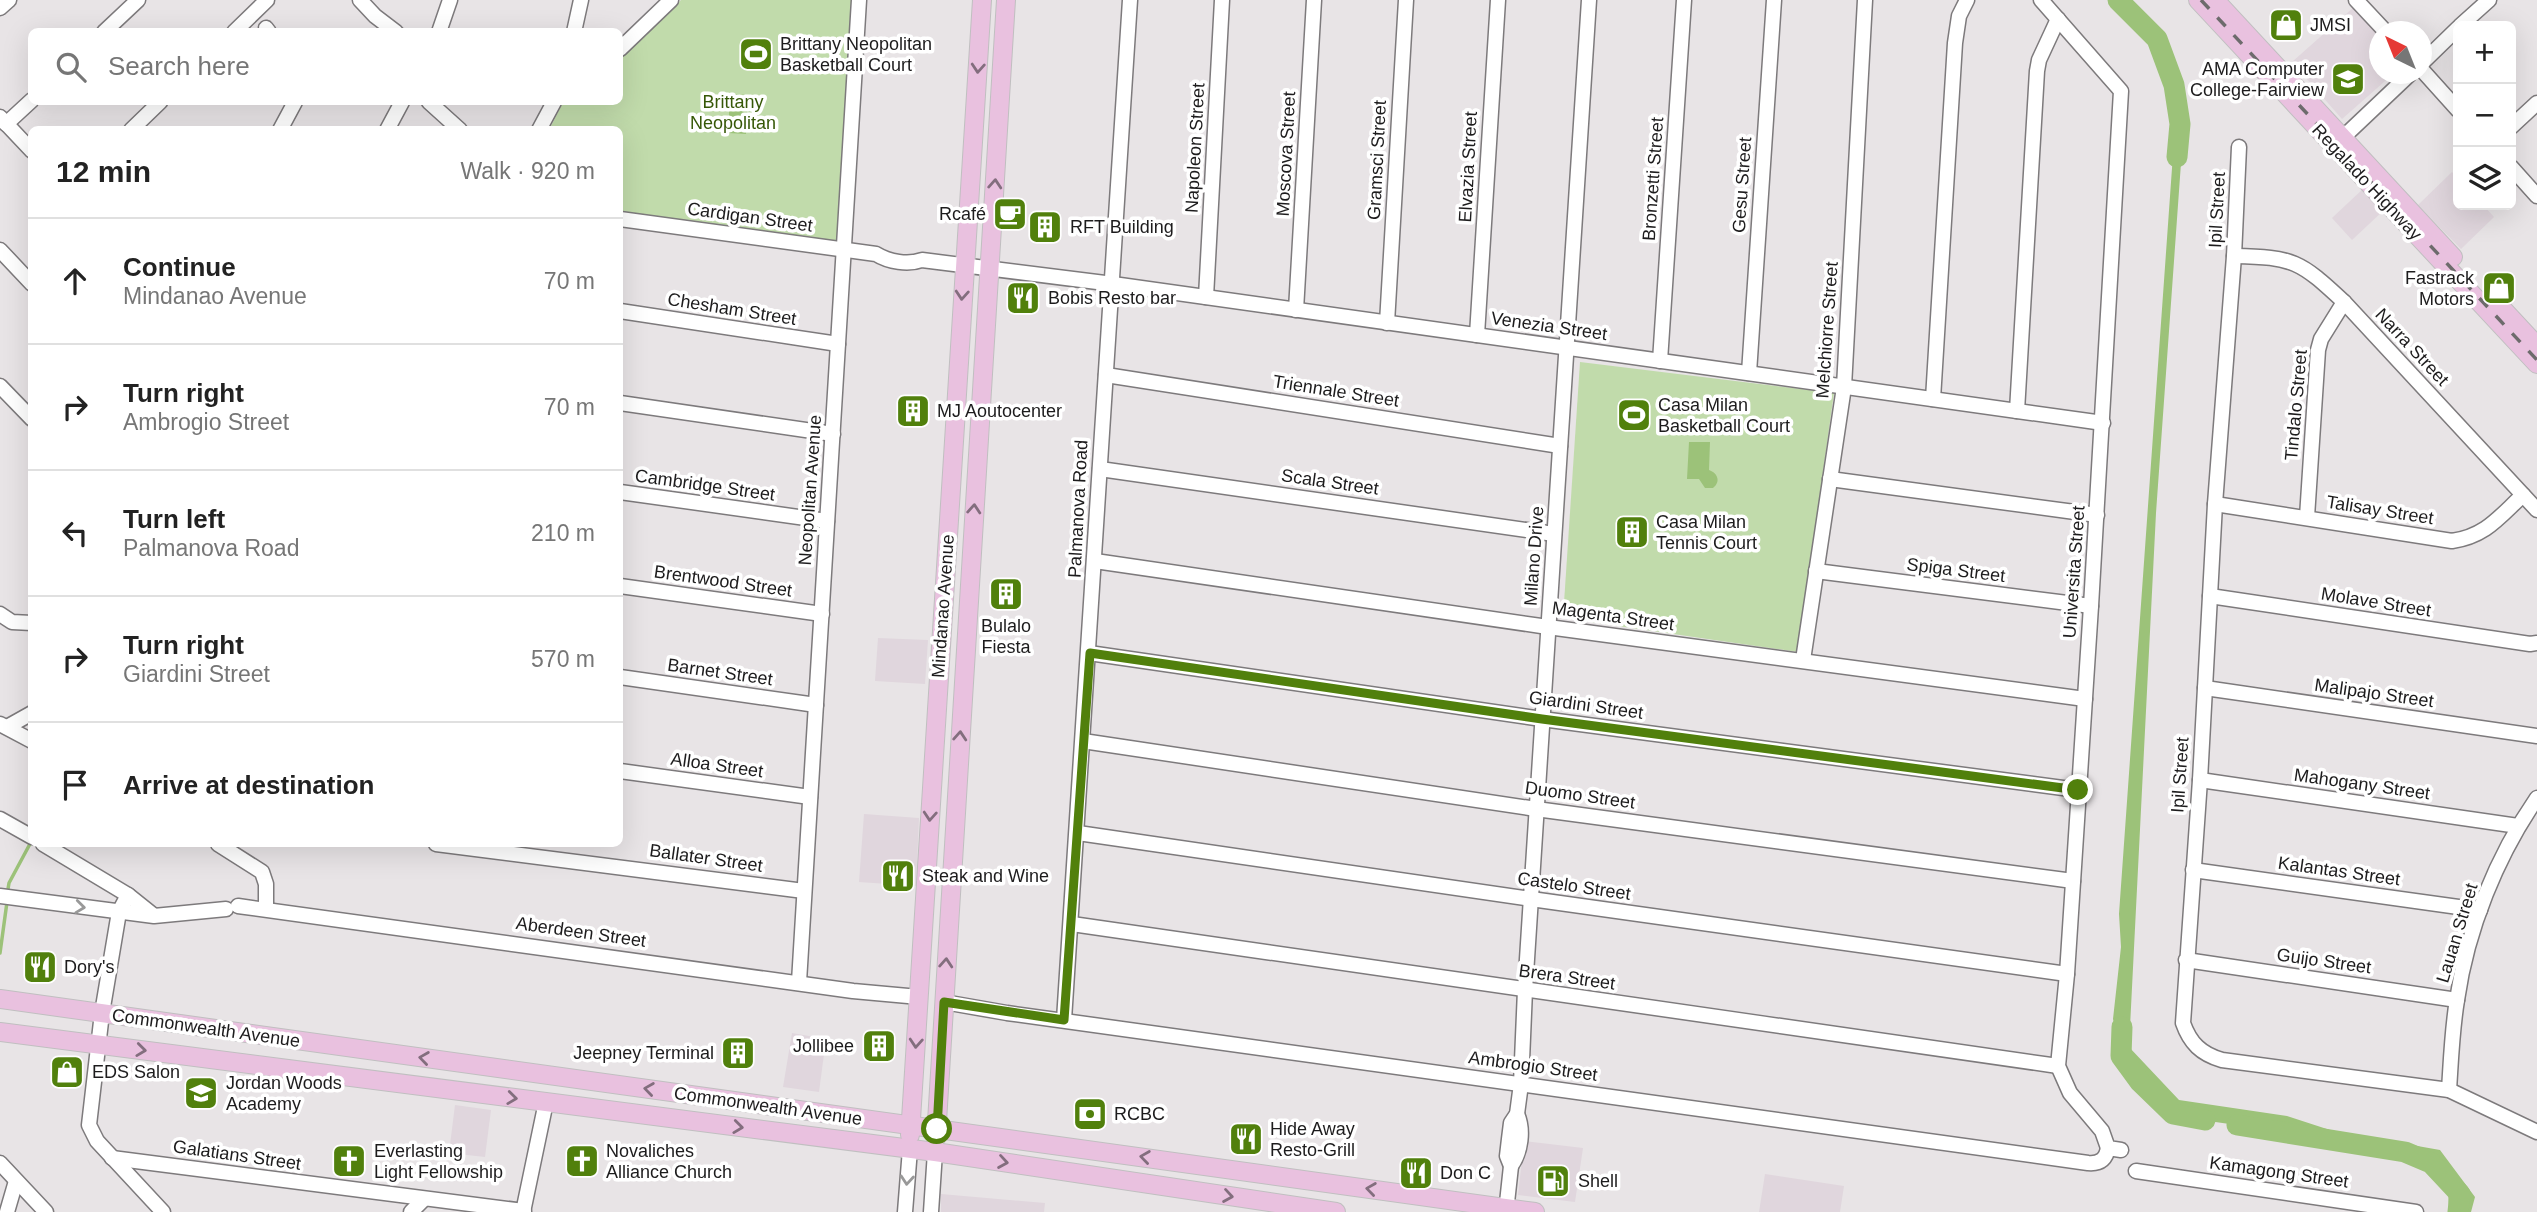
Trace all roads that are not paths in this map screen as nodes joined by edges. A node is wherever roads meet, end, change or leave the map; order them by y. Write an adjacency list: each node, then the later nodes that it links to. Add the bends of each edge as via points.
1 (9, 0): 26 (street)
2 (138, 0): 30 (street)
3 (267, 0): 31 (street)
4 (360, 0): 32 (street)
5 (450, 0): 33 (street)
6 (581, 0): 34 (street)
7 (671, 0): 36 (street)
8 (859, 0): 61 (street, Neopolitan Avenue)
9 (982, 0): 64 (main road, Mindanao Avenue, one-way to 64)
10 (1006, 0): 65 (main road, Mindanao Avenue, one-way to 10)
11 (1130, 0): 67 (street, Palmanova Road)
12 (1222, 0): 68 (street, Napoleon Street)
13 (1314, 0): 70 (street, Moscova Street)
14 (1406, 0): 72 (street, Gramsci Street)
15 (1498, 0): 73 (street, Elvazia Street)
16 (1589, 0): 76 (street, Milano Drive)
17 (1684, 0): 77 (street, Bronzetti Street)
18 (1774, 0): 79 (street, Gesu Street)
19 (1865, 0): 82 (street, Melchiorre Street)
20 (1967, 0): 83 (street, via 1955,43)
21 (2041, 0): 27 (street, Universita Street)
22 (2198, 0): 55 (main road, Regalado Highway)
23 (2215, 0): 55 (main road, Regalado Highway)
24 (2356, 0): 28 (street)
25 (2489, 0): 29 (street)
26 (0, 8)
27 (2058, 19): 85 (street, via 2037,71); 87 (street, Universita Street, via 2121,90)
28 (2376, 21)
29 (2466, 21)
30 (108, 28)
31 (238, 28)
32 (391, 28)
33 (440, 28)
34 (575, 28)
35 (2453, 33): 37 (street)
36 (623, 46)
37 (2432, 52)
38 (2432, 82): 47 (street)
39 (2399, 84): 55 (street)
40 (28, 103): 48 (street)
41 (2537, 103): 49 (street)
42 (157, 105): 50 (street)
43 (293, 105): 51 (street)
44 (400, 105): 52 (street)
45 (432, 105): 53 (street)
46 (553, 105): 54 (street)
47 (2453, 105)
48 (3, 121): 56 (street)
49 (2516, 122)
50 (135, 126)
51 (281, 126)
52 (389, 126)
53 (456, 126)
54 (541, 126)
55 (2338, 142): 75 (main road, Regalado Highway); 78 (main road, Regalado Highway)
56 (28, 147)
57 (2239, 147): 63 (street, Ipil Street)
58 (2516, 173): 59 (street)
59 (2537, 196)
60 (623, 219): 61 (street, Cardigan Street)
61 (844, 250): 64 (street, Cardigan Street, via 876,254 885,260); 74 (street, Neopolitan Avenue)
62 (2, 255): 66 (street)
63 (2234, 256): 69 (street, Narra Street, via 2275,257 2295,263); 94 (street, Ipil Street)
64 (964, 265): 65 (street, Cardigan Street); 150 (main road, Mindanao Avenue, one-way to 150)
65 (989, 268): 67 (street, Venezia Street); 153 (main road, Mindanao Avenue, one-way to 65)
66 (28, 280)
67 (1113, 284): 68 (street, Venezia Street); 80 (street, Palmanova Road)
68 (1206, 297): 70 (street, Venezia Street)
69 (2344, 302): 93 (street, Narra Street); 97 (street, Tindalo Street, via 2318,350)
70 (1296, 310): 72 (street, Venezia Street)
71 (623, 311): 74 (street, Chesham Street)
72 (1387, 323): 73 (street, Venezia Street)
73 (1477, 335): 76 (street, Venezia Street)
74 (838, 344): 88 (street, Neopolitan Avenue)
75 (2537, 346)
76 (1566, 348): 77 (street, Venezia Street); 89 (street, Milano Drive)
77 (1660, 361): 79 (street, Venezia Street)
78 (2537, 364)
79 (1749, 373): 82 (street, Venezia Street)
80 (1106, 375): 89 (street, Triennale Street); 90 (street, Palmanova Road)
81 (0, 386): 86 (street)
82 (1844, 387): 83 (street, Venezia Street); 91 (street, Melchiorre Street)
83 (1933, 399): 85 (street, Venezia Street)
84 (623, 403): 88 (street)
85 (2017, 411): 87 (street, Venezia Street)
86 (28, 415)
87 (2103, 423): 96 (street, Universita Street)
88 (833, 434): 98 (street, Neopolitan Avenue)
89 (1560, 446): 99 (street, Milano Drive)
90 (1100, 469): 99 (street, Scala Street); 100 (street, Palmanova Road)
91 (1830, 479): 96 (street); 101 (street, Melchiorre Street)
92 (623, 492): 98 (street, Cambridge Street)
93 (2523, 495): 95 (street, Narra Street); 97 (street, Talisay Street, via 2485,530 2452,541)
94 (2215, 504): 97 (street, Talisay Street); 103 (street, Ipil Street)
95 (2537, 510)
96 (2097, 515): 104 (street, Universita Street)
97 (2307, 517)
98 (827, 521): 106 (street, Neopolitan Avenue)
99 (1554, 534): 108 (street, Milano Drive)
100 (1095, 561): 108 (street, Magenta Street); 110 (street, Palmanova Road)
101 (1816, 571): 104 (street, Spiga Street); 111 (street, Melchiorre Street)
102 (623, 586): 106 (street, Brentwood Street)
103 (2210, 596): 109 (street, Molave Street); 113 (street, Ipil Street)
104 (2091, 606): 114 (street, Universita Street)
105 (0, 614): 107 (street, via 12,622)
106 (822, 614): 115 (street, Neopolitan Avenue)
107 (28, 623)
108 (1548, 626): 111 (street, Magenta Street); 117 (street, Milano Drive)
109 (2537, 643)
110 (1090, 653): 117 (street, Giardini Street); 121 (street, Palmanova Road)
111 (1803, 660): 114 (street, Magenta Street)
112 (623, 677): 115 (street, Barnet Street)
113 (2205, 688): 119 (street, Malipajo Street); 123 (street, Ipil Street)
114 (2085, 699): 124 (street, Universita Street)
115 (816, 705): 125 (street, Neopolitan Avenue)
116 (28, 715): 118 (street)
117 (1542, 719): 124 (street, Giardini Street); 127 (street, Milano Drive)
118 (4, 725): 120 (street)
119 (2537, 736)
120 (28, 739)
121 (1083, 741): 127 (street, Duomo Street); 130 (street, Palmanova Road)
122 (623, 771): 125 (street, Alloa Street)
123 (2200, 779): 129 (street, Mahogany Street); 135 (street, Ipil Street)
124 (2078, 790): 136 (street, Universita Street)
125 (810, 797): 137 (street, Neopolitan Avenue)
126 (2537, 797): 129 (street, Lauan Street)
127 (1536, 809): 136 (street, Duomo Street); 140 (street, Milano Drive)
128 (0, 819): 131 (street)
129 (2518, 826): 142 (street, Lauan Street)
130 (1077, 833): 140 (street, Castelo Street); 145 (street, Palmanova Road)
131 (28, 835)
132 (48, 847): 138 (street)
133 (223, 847): 141 (street, via 262,872)
134 (459, 847): 137 (street, Ballater Street)
135 (2193, 870): 142 (street, Kalantas Street); 146 (street, Ipil Street)
136 (2073, 881): 147 (street, Universita Street)
137 (804, 891): 148 (street, Neopolitan Avenue)
138 (128, 895): 143 (street); 144 (street)
139 (4, 897): 143 (street, Aberdeen Street, one-way to 143)
140 (1531, 899): 147 (street, Castelo Street); 149 (street, Milano Drive)
141 (266, 908): 144 (street, Aberdeen Street); 148 (street, Aberdeen Street)
142 (2480, 910): 152 (street, Lauan Street)
143 (119, 912): 144 (street, Aberdeen Street); 155 (street)
144 (154, 916)
145 (1072, 924): 149 (street, Brera Street); 156 (street, Palmanova Road)
146 (2186, 960): 152 (street, Guijo Street); 164 (street, Ipil Street, via 2183,1023 2188,1037 2209,1056)
147 (2067, 974): 161 (street, Universita Street)
148 (799, 982): 150 (street, Aberdeen Street)
149 (1525, 990): 161 (street, Brera Street); 163 (street, Milano Drive)
150 (919, 997): 153 (main road); 166 (main road, Mindanao Avenue, one-way to 166)
151 (0, 999): 154 (main road, Commonwealth Avenue)
152 (2457, 1000): 164 (street, Lauan Street)
153 (944, 1002): 156 (street, Ambrogio Street); 167 (main road, Mindanao Avenue)
154 (46, 1005): 155 (main road, Commonwealth Avenue); 158 (main road)
155 (102, 1013): 159 (street); 160 (main road, Commonwealth Avenue)
156 (1064, 1020): 163 (street, Ambrogio Street)
157 (0, 1032): 158 (main road, Commonwealth Avenue)
158 (42, 1037): 159 (main road, Commonwealth Avenue)
159 (98, 1044): 162 (main road, Commonwealth Avenue, one-way to 162); 171 (street, via 89,1125)
160 (325, 1044): 162 (main road); 166 (main road, Commonwealth Avenue, one-way to 160)
161 (2058, 1066): 163 (street, Ambrogio Street, via 2070,1093 2114,1149 2096,1164)
162 (321, 1073): 165 (main road, Commonwealth Avenue, one-way to 165)
163 (1521, 1084): 176 (street, Milano Drive, via 1518,1157 1511,1166)
164 (2449, 1090): 168 (street, Ipil Street)
165 (546, 1102): 169 (main road, Commonwealth Avenue, one-way to 169); 181 (street)
166 (911, 1125): 167 (main road, Commonwealth Avenue); 169 (main road, Mindanao Avenue)
167 (937, 1129): 170 (main road, Mindanao Avenue); 176 (main road, Commonwealth Avenue, one-way to 167)
168 (2537, 1132)
169 (910, 1149): 170 (main road, Commonwealth Avenue); 182 (street, Mindanao Avenue, one-way to 182)
170 (935, 1152): 183 (street, Mindanao Avenue); 184 (main road, Commonwealth Avenue, one-way to 184)
171 (112, 1158): 175 (street, Galatians Street); 179 (street)
172 (0, 1163): 174 (street)
173 (2136, 1171): 186 (street, Kamagong Street)
174 (16, 1181): 177 (street); 178 (street)
175 (424, 1199): 180 (street); 181 (street, Galatians Street)
176 (1506, 1210): 185 (main road, Commonwealth Avenue)
177 (7, 1212)
178 (46, 1212)
179 (163, 1212)
180 (411, 1212)
181 (524, 1212)
182 (905, 1212)
183 (931, 1212)
184 (1336, 1212)
185 (1535, 1212)
186 (2416, 1212)

